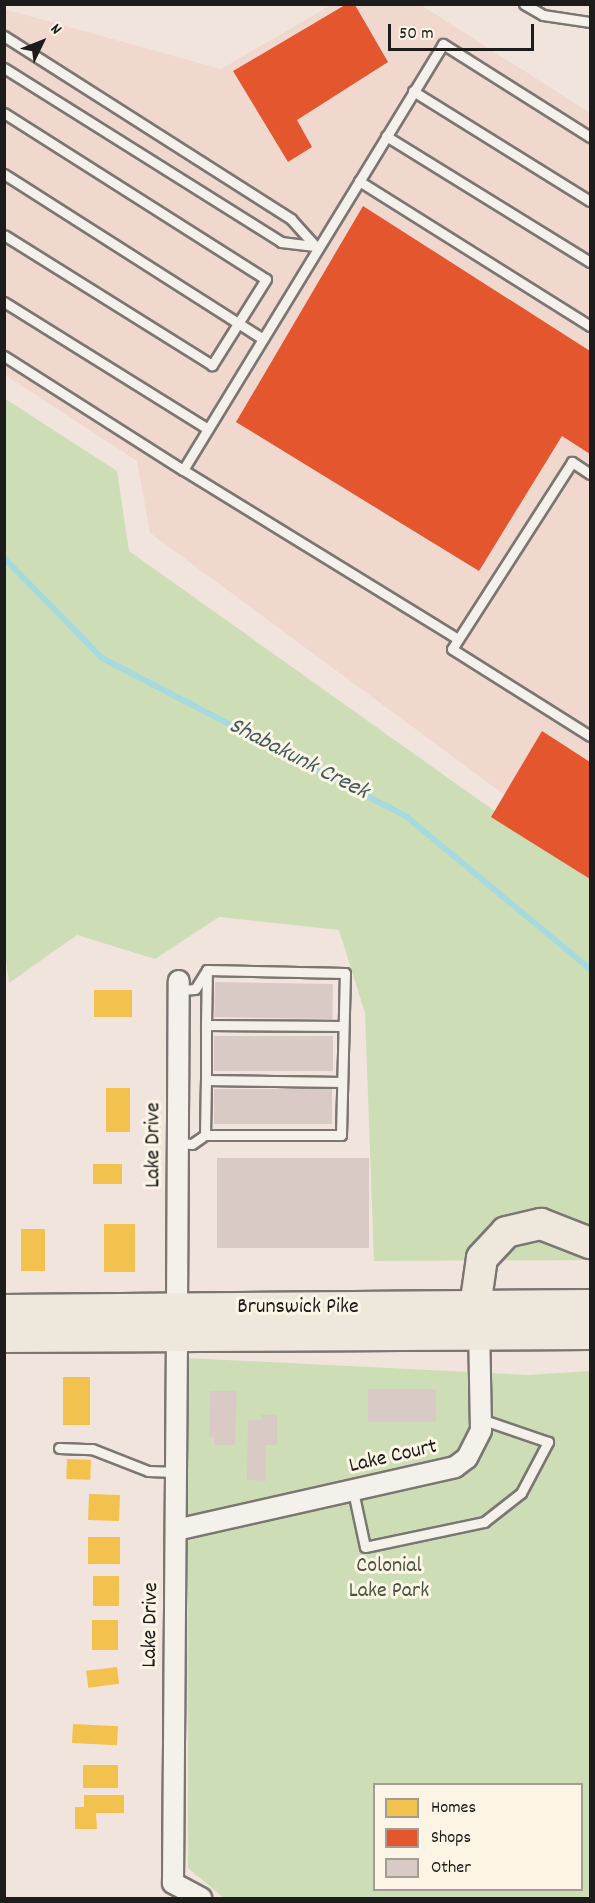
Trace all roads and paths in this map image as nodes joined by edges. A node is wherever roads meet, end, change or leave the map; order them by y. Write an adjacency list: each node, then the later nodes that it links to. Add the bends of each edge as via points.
1 (524, 4): 2 (lane, via 543,15)
2 (591, 22)
3 (4, 36): 13 (lane, via 291,219)
4 (4, 68): 13 (lane, via 281,242)
5 (413, 91): 7 (lane); 8 (lane, via 443,44); 11 (lane)
6 (4, 112): 16 (lane, via 266,279)
7 (386, 136): 10 (lane); 14 (lane)
8 (591, 136)
9 (4, 174): 16 (lane)
10 (359, 181): 13 (lane); 17 (lane)
11 (591, 201)
12 (4, 234): 16 (lane, via 212,365)
13 (315, 246): 18 (lane)
14 (591, 262)
15 (4, 302): 20 (lane)
16 (237, 324): 18 (lane)
17 (591, 326)
18 (261, 338): 20 (lane)
19 (4, 356): 21 (lane)
20 (208, 429): 21 (lane)
21 (183, 470): 23 (lane)
22 (591, 474): 23 (lane, via 572,462)
23 (458, 639): 24 (lane, via 452,649)
24 (591, 736)
25 (207, 970): 26 (lane, via 195,989); 27 (lane); 28 (lane, via 345,973)
26 (179, 986): 32 (street, Lake Drive)
27 (206, 1025): 28 (lane); 29 (lane)
28 (343, 1026): 30 (lane)
29 (207, 1080): 30 (lane); 31 (lane)
30 (342, 1082): 31 (lane, via 342,1135)
31 (205, 1135): 32 (lane, via 192,1144)
32 (178, 1143): 37 (street, Lake Drive)
33 (591, 1243): 36 (main road, via 541,1224 506,1232 482,1258)
34 (591, 1305): 36 (main road, Brunswick Pike)
35 (4, 1310): 37 (main road, Brunswick Pike)
36 (478, 1321): 37 (main road, Brunswick Pike); 38 (main road, Brunswick Pike); 40 (street, Lake Court)
37 (177, 1322): 39 (main road, Brunswick Pike); 42 (street, Lake Drive)
38 (591, 1334)
39 (4, 1337)
40 (481, 1419): 43 (street, Lake Court, via 476,1445 455,1467); 43 (lane, via 548,1442 521,1493 484,1522 365,1547)
41 (59, 1448): 42 (lane, via 92,1449 148,1471)
42 (177, 1472): 44 (street, Lake Drive)
43 (353, 1491): 44 (street, Lake Court)
44 (176, 1530): 45 (street, Lake Drive)
45 (170, 1893): 46 (street, Lake Drive)
46 (201, 1899)

